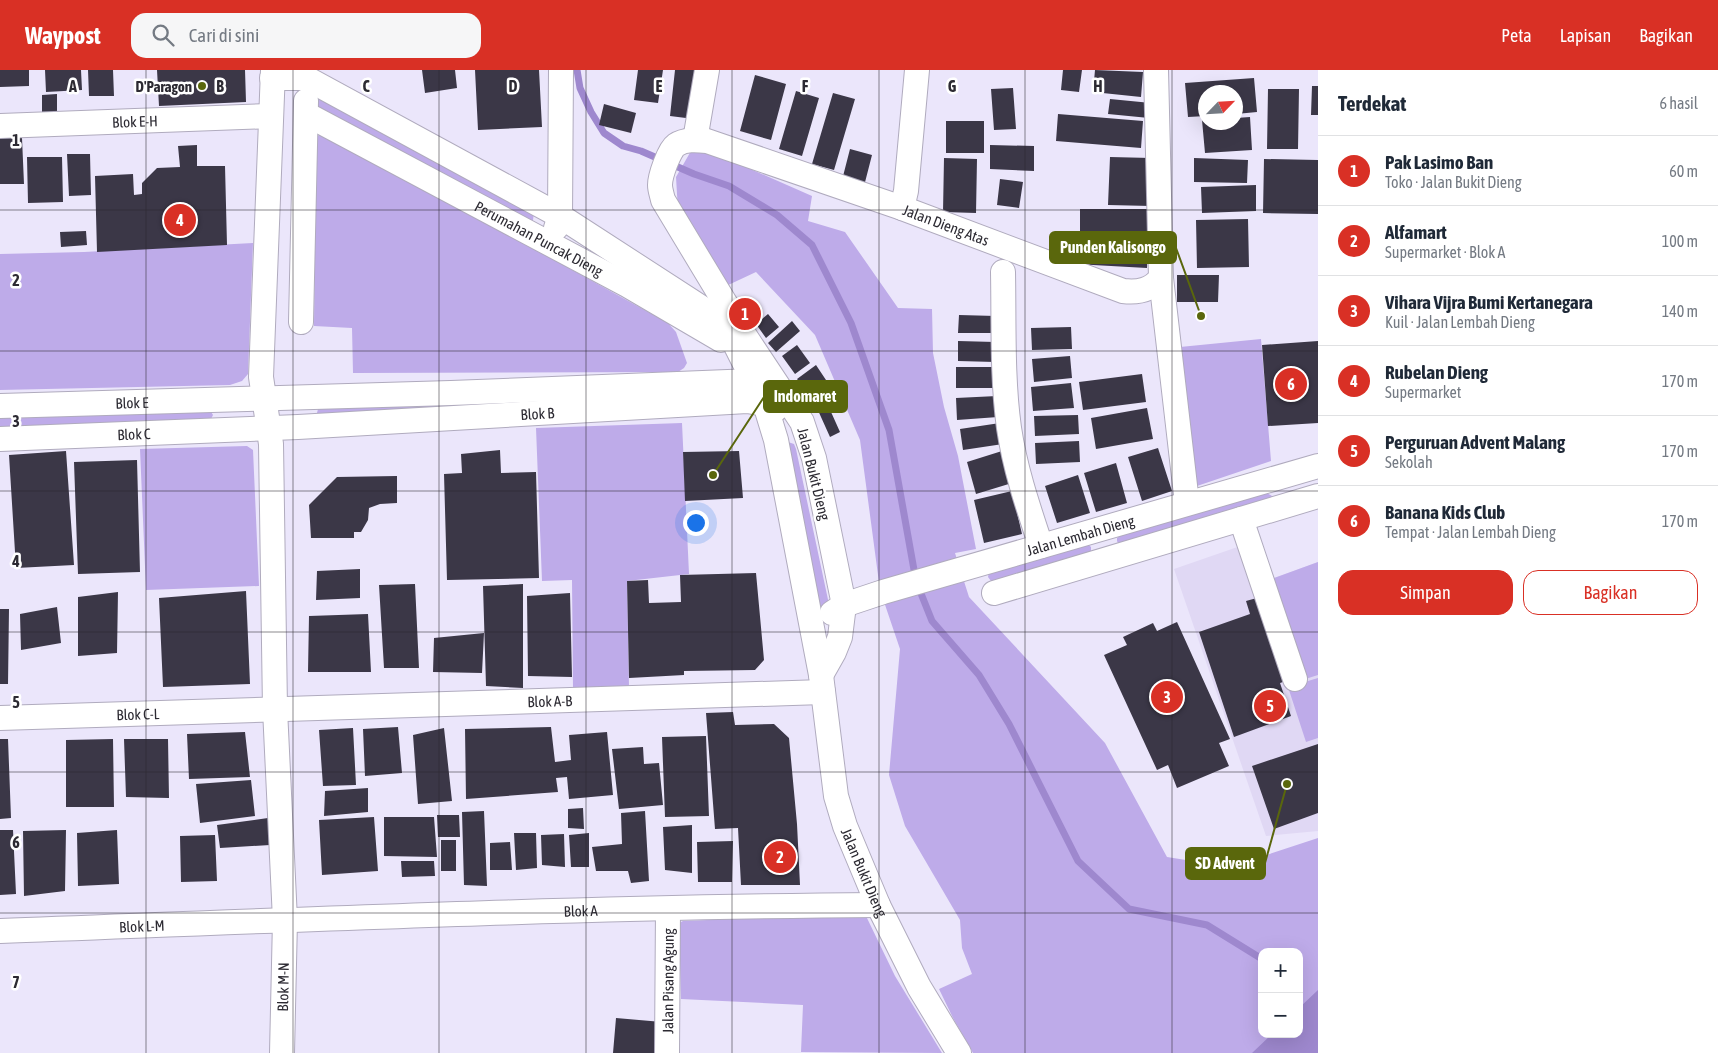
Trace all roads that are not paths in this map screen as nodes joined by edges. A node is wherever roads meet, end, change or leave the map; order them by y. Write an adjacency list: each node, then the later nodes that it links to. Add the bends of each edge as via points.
1 (561, 70): 12 (street)
2 (707, 70): 10 (street)
3 (916, 70): 11 (street)
4 (1156, 70): 15 (street)
5 (272, 74): 6 (street, Perumahan Puncak Dieng); 8 (street, Perumahan Puncak Dieng)
6 (306, 74): 7 (street); 12 (street, Perumahan Puncak Dieng)
7 (306, 114): 13 (street, Perumahan Puncak Dieng); 16 (street)
8 (271, 116): 9 (street, Blok E-H); 19 (street, Perumahan Puncak Dieng, via 261,377)
9 (0, 126)
10 (685, 143): 11 (street, Jalan Dieng Atas, via 707,141); 17 (street, Jalan Bukit Dieng, via 661,174 663,200 712,282)
11 (902, 208): 15 (street, Jalan Dieng Atas, via 1123,291 1145,290)
12 (560, 216): 13 (street); 17 (street, Perumahan Puncak Dieng)
13 (551, 245): 17 (street, Perumahan Puncak Dieng, via 716,336)
14 (1003, 272): 31 (street, via 1009,429 1020,484)
15 (1160, 278): 27 (street)
16 (301, 322)
17 (737, 339): 18 (street, Jalan Bukit Dieng)
18 (760, 375): 19 (street, Blok E, via 451,393); 20 (street, Jalan Bukit Dieng)
19 (264, 398): 21 (street, Blok E); 22 (street, Perumahan Puncak Dieng)
20 (775, 400): 22 (street, Blok B); 34 (street, Jalan Bukit Dieng, via 802,422 814,458); 35 (street, Jalan Bukit Dieng, via 776,440)
21 (0, 406)
22 (268, 428): 23 (street, Blok C); 38 (street, Perumahan Puncak Dieng, via 271,444)
23 (0, 439)
24 (1318, 466): 25 (street, Jalan Lembah Dieng)
25 (1285, 476): 27 (street, Jalan Lembah Dieng); 28 (street)
26 (1318, 496): 28 (street)
27 (1187, 503): 30 (street, Jalan Lembah Dieng)
28 (1292, 503): 29 (street)
29 (1241, 519): 32 (street); 36 (street)
30 (1100, 528): 31 (street, Jalan Lembah Dieng); 32 (street)
31 (1041, 546): 34 (street, Jalan Lembah Dieng)
32 (1108, 558): 33 (street)
33 (994, 593)
34 (844, 605): 35 (street, Jalan Lembah Dieng); 37 (street, Jalan Bukit Dieng, via 840,637)
35 (813, 627): 37 (street, Jalan Bukit Dieng)
36 (1295, 679)
37 (822, 683): 38 (street, Blok A-B); 40 (street, Jalan Bukit Dieng, via 836,796)
38 (275, 709): 39 (street, Blok C-L); 42 (street, Blok M-N)
39 (0, 718)
40 (878, 904): 41 (street, Blok A); 46 (street, Jalan Bukit Dieng, via 920,987)
41 (668, 909): 42 (street, Blok A); 45 (street, Jalan Pisang Agung)
42 (284, 920): 43 (street, Blok L-M); 44 (street, Blok M-N)
43 (0, 931)
44 (282, 1053)
45 (667, 1053)
46 (959, 1053)

